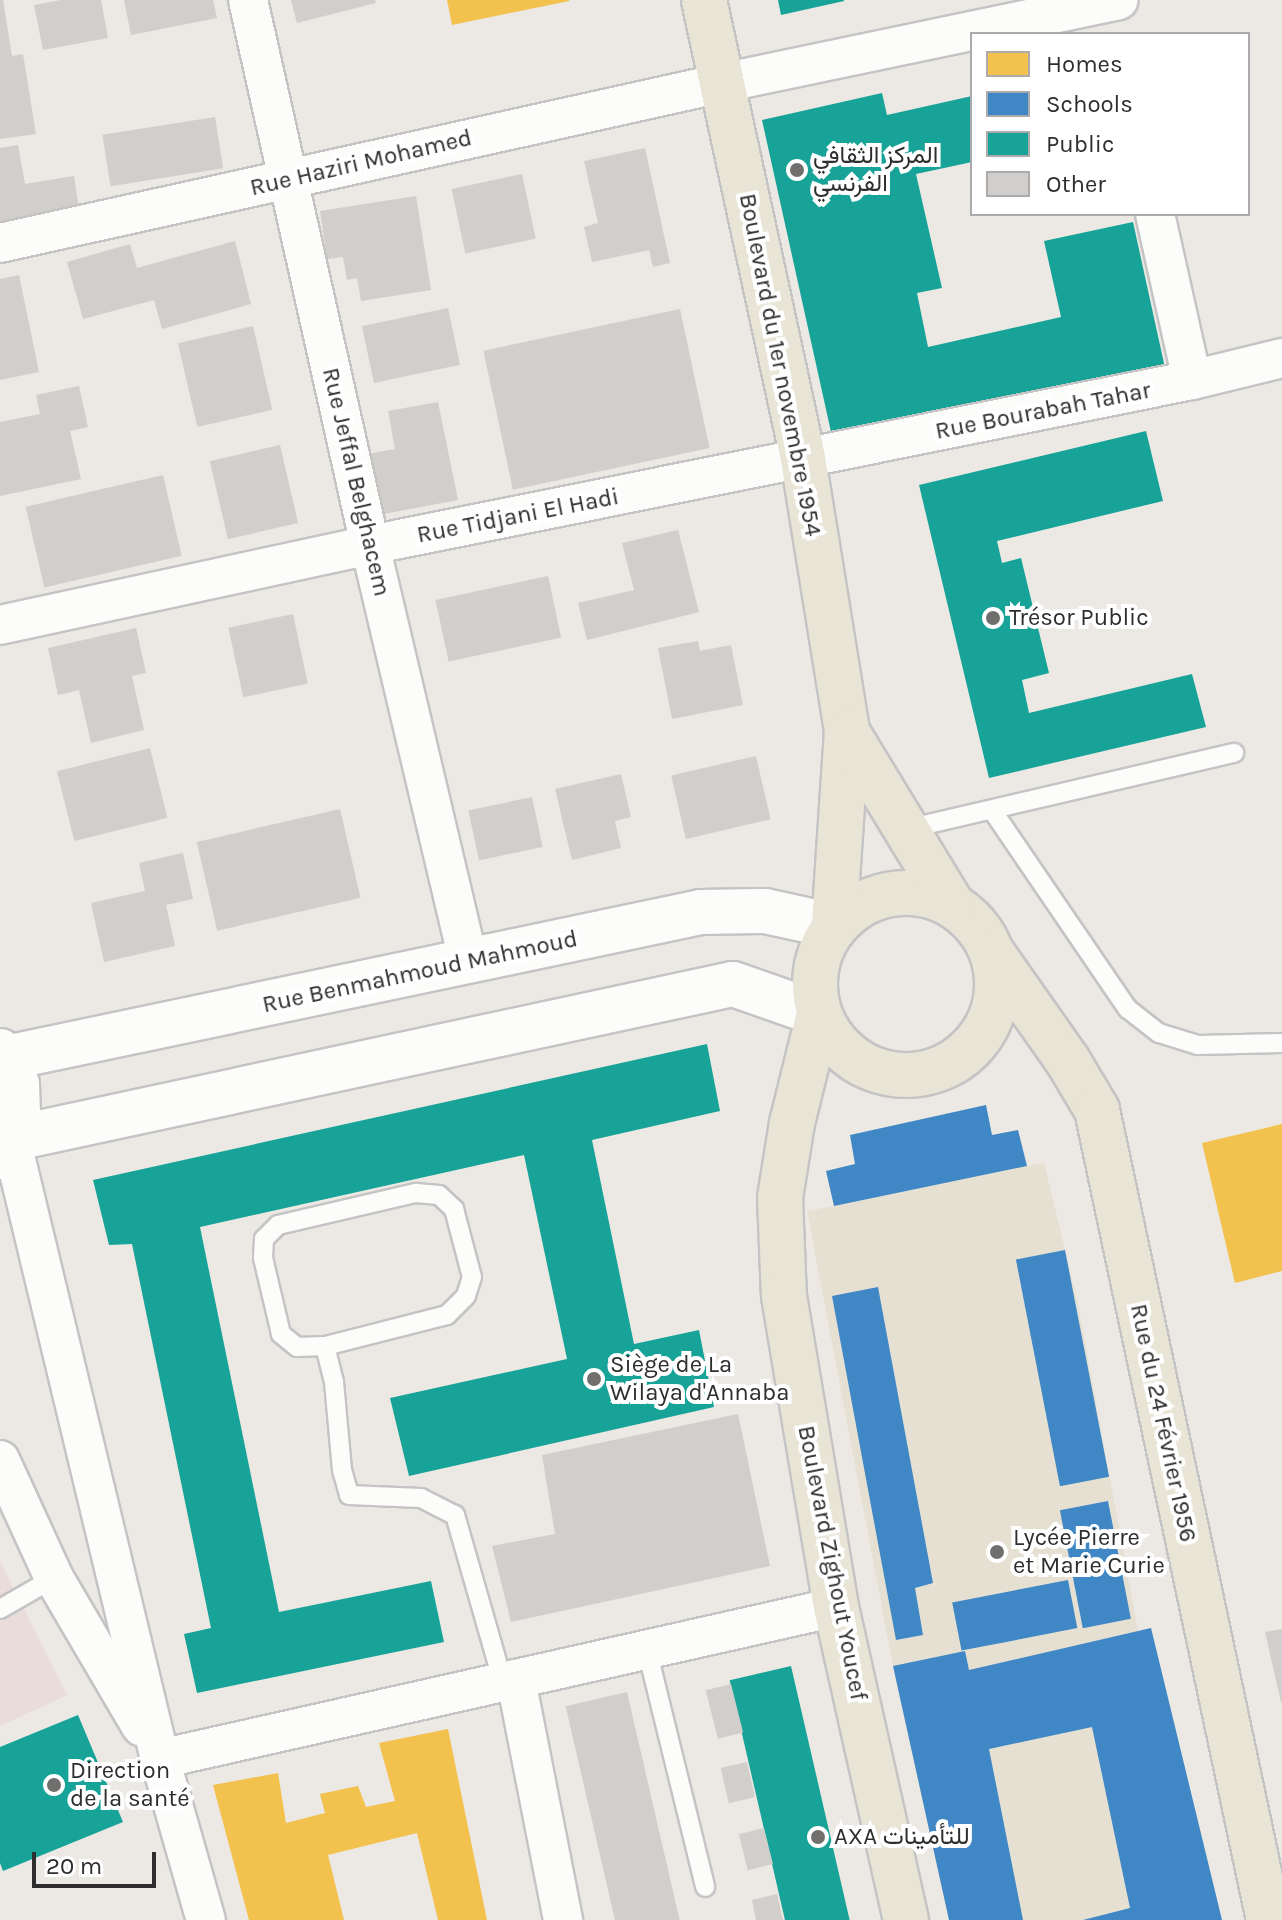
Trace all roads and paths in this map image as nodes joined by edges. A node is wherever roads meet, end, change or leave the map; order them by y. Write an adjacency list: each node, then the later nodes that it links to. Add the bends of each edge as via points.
1 (248, 0): 7 (street, Rue Jeffal Belghacem)
2 (704, 0): 6 (main road, Boulevard du 1er novembre 1954)
3 (1112, 9): 4 (street, Rue Haziri Mohamed)
4 (991, 32)
5 (970, 36): 6 (street, Rue Haziri Mohamed)
6 (722, 83): 7 (street, Rue Haziri Mohamed); 12 (main road, Boulevard du 1er novembre 1954)
7 (287, 180): 9 (street, Rue Haziri Mohamed); 13 (street, Rue Jeffal Belghacem)
8 (1155, 216): 11 (street)
9 (0, 243)
10 (1282, 358): 11 (street, Rue Bourabah Tahar)
11 (1192, 380): 12 (street, Rue Bourabah Tahar)
12 (803, 459): 13 (street, Rue Tidjani El Hadi); 15 (main road, Boulevard du 1er novembre 1954)
13 (370, 545): 14 (street, Rue Tidjani El Hadi); 22 (street, Rue Jeffal Belghacem)
14 (0, 625)
15 (847, 732): 18 (main road); 20 (main road)
16 (1234, 753): 17 (lane)
17 (992, 810): 18 (lane); 24 (lane, via 1128,1009 1159,1033 1198,1045)
18 (907, 829): 19 (main road)
19 (952, 905): 20 (main road, via 915,894 877,897); 21 (main road, via 977,925)
20 (834, 926): 22 (main road, Rue Benmahmoud Mahmoud, via 765,911 701,912); 23 (main road, via 819,953 814,984)
21 (992, 953): 23 (main road, via 998,981 994,1009 982,1035 962,1057 936,1070 908,1076 879,1072 853,1059 832,1039); 39 (main road, Rue du 24 Février 1956, via 1097,1110)
22 (469, 963): 25 (main road, Rue Benmahmoud Mahmoud)
23 (819, 1014): 26 (main road, via 733,984); 30 (main road, Boulevard Zighout Youcef, via 780,1198 784,1296)
24 (1282, 1043)
25 (3, 1055): 26 (main road, via 17,1084 18,1112)
26 (6, 1148): 34 (street)
27 (325, 1346): 27 (lane, via 447,1315 466,1296 472,1277 454,1209 439,1195 416,1193 278,1225 264,1239 263,1258 281,1334 297,1347); 33 (lane, via 349,1495 421,1498 455,1515)
28 (0, 1460): 29 (street)
29 (54, 1578): 31 (lane); 34 (street)
30 (836, 1607): 32 (street); 38 (main road, Boulevard Zighout Youcef)
31 (0, 1609)
32 (647, 1650): 33 (street); 35 (lane)
33 (510, 1681): 34 (street); 37 (street)
34 (160, 1759): 36 (street)
35 (705, 1887)
36 (206, 1920)
37 (563, 1920)
38 (906, 1920)
39 (1269, 1920)

